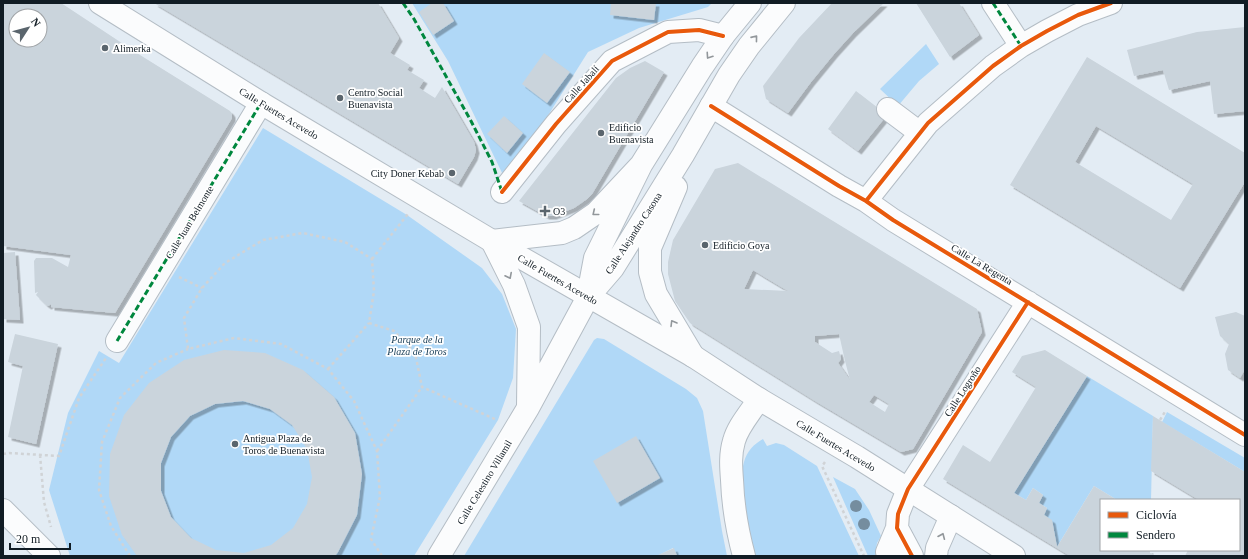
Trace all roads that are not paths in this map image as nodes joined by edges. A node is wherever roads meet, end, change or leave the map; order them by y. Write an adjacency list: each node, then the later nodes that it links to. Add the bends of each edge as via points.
1 (100, 3): 8 (main road, Calle Fuertes Acevedo)
2 (750, 3): 6 (main road, Calle Alejandro Casona)
3 (784, 3): 9 (main road, Calle Alejandro Casona, one-way to 3, via 749,46)
4 (993, 3): 7 (main road)
5 (1111, 3): 7 (main road, via 1078,15)
6 (723, 36): 12 (main road, Calle Alejandro Casona, one-way to 12); 13 (main road, Calle Jabalí, via 699,30 668,32 612,61 556,124)
7 (1021, 46): 11 (main road, via 987,71)
8 (261, 103): 15 (main road, Calle Fuertes Acevedo); 18 (main road, Calle Juan Belmonte)
9 (711, 106): 14 (main road, Calle La Regenta); 16 (main road, Calle Alejandro Casona, via 613,268); 19 (main road, Calle Alejandro Casona, one-way to 9, via 656,294 650,272 650,248)
10 (888, 109): 11 (main road)
11 (920, 133): 14 (main road)
12 (641, 165): 15 (main road, Calle Alejandro Casona, one-way to 15, via 596,213 574,228 562,233); 16 (main road, Calle Alejandro Casona, via 595,258)
13 (502, 192)
14 (866, 201): 17 (main road, Calle La Regenta)
15 (492, 241): 16 (main road, Calle Fuertes Acevedo); 21 (main road, Calle Celestino Villamil, one-way to 21, via 514,285 529,327)
16 (588, 296): 19 (main road, Calle Fuertes Acevedo); 21 (main road, Calle Celestino Villamil)
17 (1028, 302): 22 (main road, Calle La Regenta); 23 (main road, Calle Logroño)
18 (117, 341)
19 (693, 356): 20 (main road, Calle Fuertes Acevedo)
20 (759, 399): 23 (main road, Calle Fuertes Acevedo); 29 (main road, via 738,430 731,451 735,519)
21 (528, 408): 28 (main road, Calle Celestino Villamil)
22 (1245, 435)
23 (908, 489): 25 (main road, Calle Fuertes Acevedo); 26 (main road, Calle Logroño, via 898,514)
24 (3, 510): 27 (main road)
25 (950, 516): 32 (main road, one-way to 25); 33 (main road, Calle Fuertes Acevedo)
26 (897, 528): 30 (main road, Calle Logroño, via 887,552); 31 (main road)
27 (49, 556)
28 (439, 556)
29 (744, 556)
30 (889, 556)
31 (912, 556)
32 (936, 556)
33 (1014, 556)

